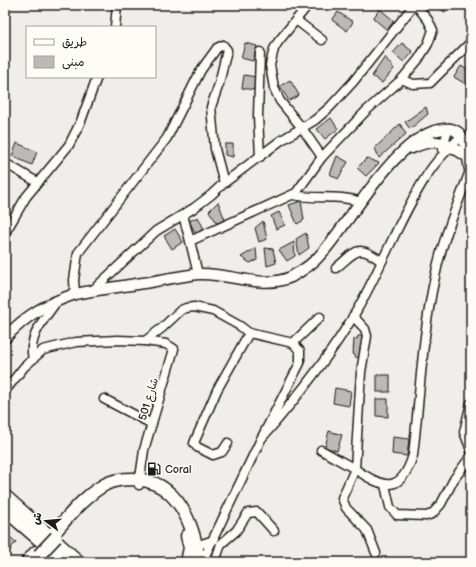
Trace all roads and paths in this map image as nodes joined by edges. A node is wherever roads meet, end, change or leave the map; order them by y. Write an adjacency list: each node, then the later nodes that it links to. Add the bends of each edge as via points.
1 (117, 5): 5 (street)
2 (308, 5): 4 (street)
3 (415, 5): 10 (street, via 431,24 433,32 418,60); 11 (street, via 353,82 330,107)
4 (296, 20): 6 (street); 11 (street, via 274,49 270,65 277,96)
5 (115, 26)
6 (322, 40)
7 (471, 42): 10 (street, via 430,83 413,84)
8 (260, 52): 16 (street)
9 (97, 78): 21 (street, via 69,145)
10 (402, 79): 17 (street, via 366,111)
11 (302, 128): 16 (street); 17 (street)
12 (449, 128): 13 (main road); 14 (street); 15 (main road, via 435,129 419,137)
13 (461, 136): 14 (street); 18 (main road)
14 (448, 145): 15 (main road, via 433,141); 18 (main road); 28 (street, via 415,196)
15 (402, 153): 24 (main road)
16 (260, 156): 22 (street)
17 (322, 157): 23 (street)
18 (468, 158): 20 (main road)
19 (5, 163): 21 (street)
20 (471, 172): 52 (street, via 445,238 435,277 410,467 395,483)
21 (37, 182): 26 (street)
22 (224, 182): 25 (street, via 211,196); 32 (street, via 214,142 211,107 227,50 223,45 217,48 201,70 166,138 78,253 74,280)
23 (293, 195): 24 (street, via 342,198); 27 (street)
24 (361, 202): 30 (main road, via 322,253 306,268 290,277 275,281 256,281)
25 (183, 215): 27 (street); 31 (street, via 148,237)
26 (5, 233)
27 (190, 241): 30 (street)
28 (381, 261): 29 (street, via 362,249); 34 (street)
29 (336, 268)
30 (198, 274): 31 (main road)
31 (93, 290): 32 (main road)
32 (75, 294): 33 (main road)
33 (57, 300): 37 (main road, via 30,314); 40 (street, via 32,342)
34 (353, 316): 45 (street, via 312,378); 50 (street, via 365,329 367,336)
35 (320, 317): 39 (street)
36 (249, 333): 38 (street, via 219,314 194,307 181,310); 39 (street); 46 (street, via 217,390 194,443 214,455 222,452)
37 (5, 338)
38 (145, 341): 40 (street, via 76,342 48,348); 44 (street, شارع 501, via 166,344 174,350)
39 (293, 343): 45 (street, via 300,350 300,363)
40 (33, 359): 41 (street)
41 (5, 391)
42 (104, 399): 44 (street)
43 (471, 403): 48 (street, via 464,432)
44 (152, 424): 51 (street, شارع 501, via 144,450)
45 (261, 439): 56 (street)
46 (228, 443)
47 (321, 450): 50 (street)
48 (471, 450)
49 (471, 456): 52 (street, via 432,514 396,515 390,507)
50 (355, 469): 52 (street, via 375,482); 58 (street, via 345,490 342,504 366,530)
51 (139, 482): 57 (highway, via 169,500); 59 (highway, bridge, via 109,489 98,495)
52 (385, 485)
53 (5, 496): 62 (highway)
54 (5, 510): 61 (highway)
55 (274, 531): 66 (street, via 257,512 248,513 236,532 221,544)
56 (214, 540): 57 (street); 65 (street)
57 (193, 547): 63 (highway); 64 (highway)
58 (376, 553)
59 (36, 556): 60 (highway)
60 (26, 562)
61 (65, 562)
62 (79, 562)
63 (186, 562)
64 (199, 562)
65 (202, 562)
66 (214, 562)

